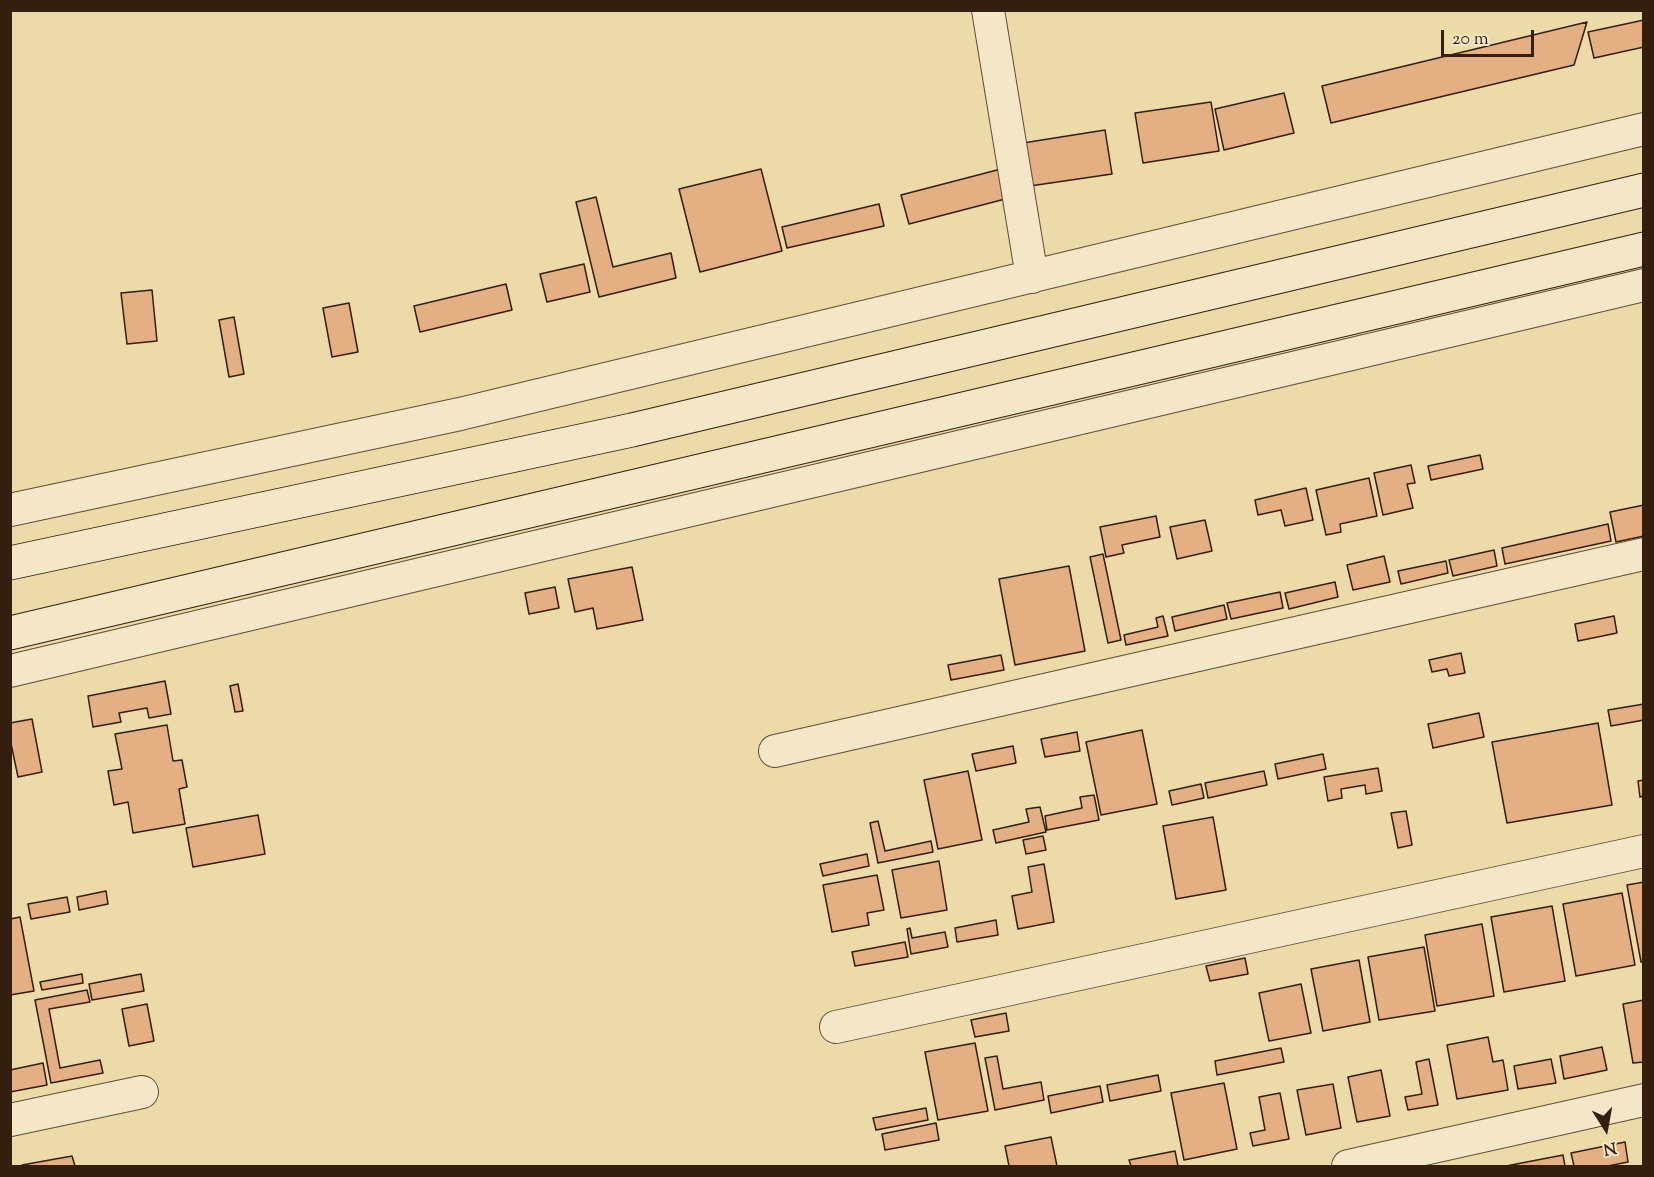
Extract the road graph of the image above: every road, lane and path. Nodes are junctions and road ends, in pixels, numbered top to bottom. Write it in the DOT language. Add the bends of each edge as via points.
graph roads {
  1 [pos="988,10"];
  2 [pos="1644,129"];
  3 [pos="1644,190"];
  4 [pos="1644,249"];
  5 [pos="1032,277"];
  6 [pos="1644,285"];
  7 [pos="10,510"];
  8 [pos="1644,554"];
  9 [pos="10,563"];
  10 [pos="10,633"];
  11 [pos="10,671"];
  12 [pos="775,751"];
  13 [pos="1644,851"];
  14 [pos="836,1027"];
  15 [pos="142,1092"];
  16 [pos="1644,1100"];
  17 [pos="10,1120"];
  18 [pos="1348,1167"];
  1 -- 5 [label="street"];
  2 -- 5 [label="street"];
  3 -- 9 [label="main road" via="632,430"];
  4 -- 10 [label="main road"];
  5 -- 7 [label="street" via="460,414"];
  6 -- 11 [label="street"];
  8 -- 12 [label="street"];
  13 -- 14 [label="street"];
  15 -- 17 [label="street"];
  16 -- 18 [label="street"];
}
